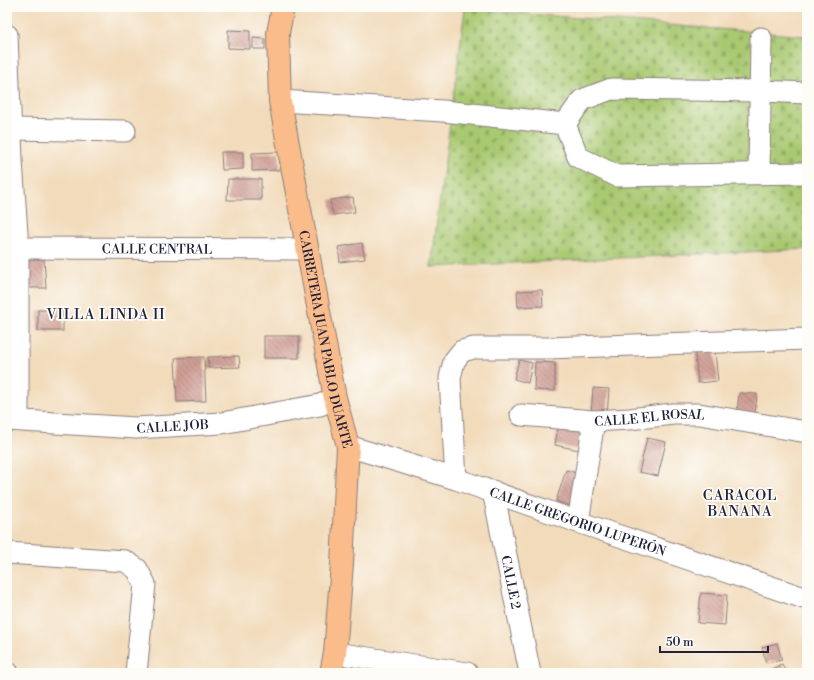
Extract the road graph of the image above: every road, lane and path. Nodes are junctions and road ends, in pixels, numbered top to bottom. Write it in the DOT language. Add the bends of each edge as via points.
graph roads {
  1 [pos="283,7"];
  2 [pos="7,35"];
  3 [pos="761,38"];
  4 [pos="761,91"];
  5 [pos="807,93"];
  6 [pos="280,101"];
  7 [pos="565,124"];
  8 [pos="11,129"];
  9 [pos="125,131"];
  10 [pos="10,161"];
  11 [pos="759,173"];
  12 [pos="807,173"];
  13 [pos="13,248"];
  14 [pos="308,249"];
  15 [pos="807,339"];
  16 [pos="13,346"];
  17 [pos="335,398"];
  18 [pos="520,415"];
  19 [pos="13,420"];
  20 [pos="594,421"];
  21 [pos="807,432"];
  22 [pos="348,446"];
  23 [pos="456,479"];
  24 [pos="493,491"];
  25 [pos="578,522"];
  26 [pos="7,553"];
  27 [pos="807,599"];
  28 [pos="333,663"];
  29 [pos="136,673"];
  30 [pos="466,673"];
  31 [pos="530,673"];
  1 -- 6 [label="main road, CARRETERA JUAN PABLO DUARTE" via="278,33"];
  2 -- 8 [label="street"];
  3 -- 4 [label="street"];
  4 -- 5 [label="street"];
  4 -- 7 [label="street" via="611,89 582,100"];
  4 -- 11 [label="street"];
  6 -- 7 [label="street" via="443,111"];
  6 -- 14 [label="main road, CARRETERA JUAN PABLO DUARTE"];
  7 -- 11 [label="street" via="578,157 617,176"];
  8 -- 9 [label="street"];
  8 -- 10 [label="street"];
  10 -- 13 [label="street"];
  11 -- 12 [label="street"];
  13 -- 14 [label="street, CALLE CENTRAL"];
  13 -- 16 [label="street"];
  14 -- 17 [label="main road, CARRETERA JUAN PABLO DUARTE"];
  15 -- 23 [label="street" via="474,348 462,351 454,361 450,378"];
  16 -- 19 [label="street"];
  17 -- 19 [label="street, CALLE JOB" via="320,405 222,423 136,428"];
  17 -- 22 [label="main road, CARRETERA JUAN PABLO DUARTE"];
  18 -- 20 [label="street"];
  20 -- 21 [label="street, CALLE EL ROSAL" via="699,414"];
  20 -- 25 [label="street, CALLE EL ROSAL"];
  22 -- 23 [label="street, CALLE GREGORIO LUPERÓN"];
  22 -- 28 [label="main road, CARRETERA JUAN PABLO DUARTE" via="342,564"];
  23 -- 24 [label="street, CALLE GREGORIO LUPERÓN"];
  24 -- 25 [label="street, CALLE GREGORIO LUPERÓN"];
  24 -- 31 [label="street, CALLE 2"];
  25 -- 27 [label="street, CALLE GREGORIO LUPERÓN"];
  26 -- 29 [label="street" via="125,562 137,569 145,584"];
  28 -- 30 [label="street"];
}
